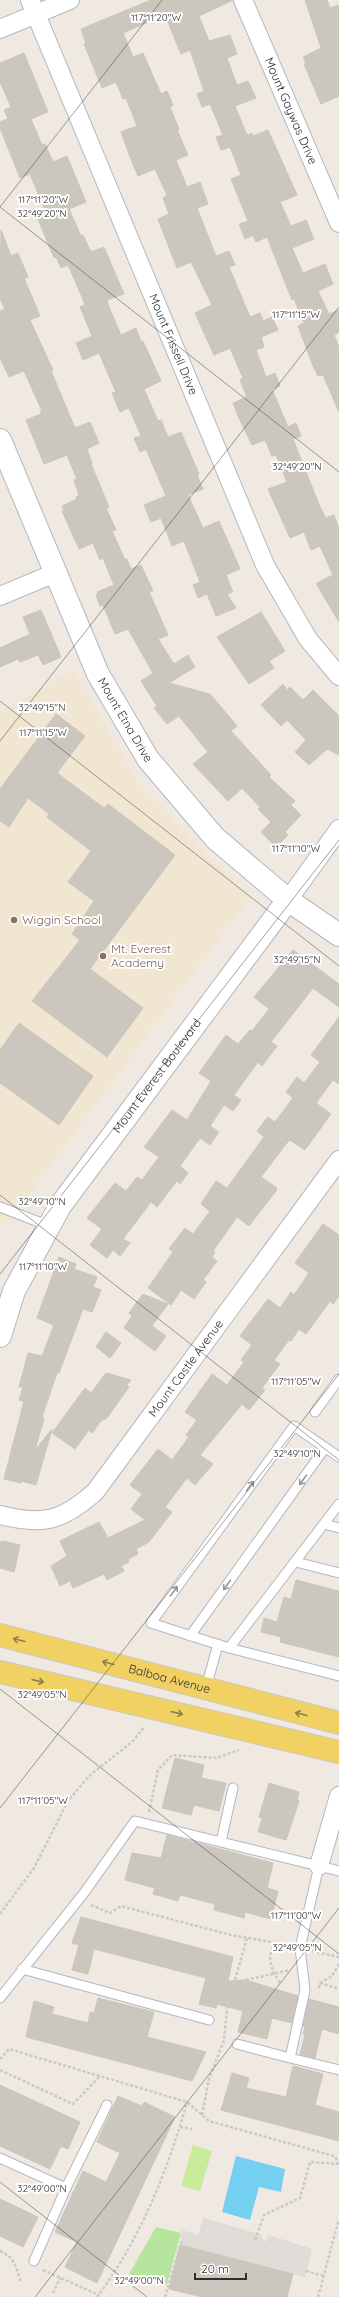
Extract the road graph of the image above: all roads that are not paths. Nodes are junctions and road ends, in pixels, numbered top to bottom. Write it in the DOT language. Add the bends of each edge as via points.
graph roads {
  1 [pos="70,0"];
  2 [pos="243,0"];
  3 [pos="33,7"];
  4 [pos="0,29"];
  5 [pos="339,223"];
  6 [pos="0,440"];
  7 [pos="55,573"];
  8 [pos="0,596"];
  9 [pos="339,676"];
  10 [pos="339,829"];
  11 [pos="288,900"];
  12 [pos="339,935"];
  13 [pos="339,1160"];
  14 [pos="0,1207"];
  15 [pos="49,1226"];
  16 [pos="1,1330"];
  17 [pos="339,1379"];
  18 [pos="315,1412"];
  19 [pos="326,1448"];
  20 [pos="339,1458"];
  21 [pos="339,1504"];
  22 [pos="0,1515"];
  23 [pos="324,1524"];
  24 [pos="339,1528"];
  25 [pos="296,1562"];
  26 [pos="339,1573"];
  27 [pos="0,1636"];
  28 [pos="190,1636"];
  29 [pos="218,1644"];
  30 [pos="229,1648"];
  31 [pos="0,1672"];
  32 [pos="339,1676"];
  33 [pos="206,1688"];
  34 [pos="339,1724"];
  35 [pos="339,1752"];
  36 [pos="234,1788"];
  37 [pos="339,1796"];
  38 [pos="221,1842"];
  39 [pos="320,1866"];
  40 [pos="339,1871"];
  41 [pos="22,1969"];
  42 [pos="0,1998"];
  43 [pos="209,2020"];
  44 [pos="237,2044"];
  45 [pos="290,2058"];
  46 [pos="339,2070"];
  47 [pos="107,2105"];
  48 [pos="0,2158"];
  49 [pos="66,2188"];
  50 [pos="34,2261"];
  1 -- 3 [label="street"];
  2 -- 5 [label="street, Mount Gaywas Drive"];
  3 -- 4 [label="street"];
  3 -- 9 [label="street, Mount Frissell Drive" via="266,565 308,639"];
  6 -- 7 [label="street, Mount Etna Drive"];
  7 -- 8 [label="street"];
  7 -- 11 [label="street, Mount Etna Drive" via="98,674 148,759 215,838"];
  10 -- 11 [label="street, Mount Everest Boulevard"];
  11 -- 12 [label="street, Mount Etna Drive"];
  11 -- 15 [label="street, Mount Everest Boulevard" via="60,1206"];
  13 -- 22 [label="street, Mount Castle Avenue" via="95,1492 75,1510 51,1520 19,1520"];
  14 -- 15 [label="lane"];
  15 -- 16 [label="street, Mount Everest Boulevard" via="14,1291"];
  17 -- 18 [label="lane"];
  19 -- 20 [label="lane"];
  19 -- 28 [label="lane, one-way"];
  28 -- 19 [label="lane, one-way" via="151,1623 294,1426"];
  21 -- 23 [label="lane"];
  23 -- 24 [label="lane"];
  23 -- 25 [label="lane"];
  25 -- 26 [label="lane"];
  25 -- 30 [label="lane"];
  33 -- 27 [label="main road, Balboa Avenue, one-way"];
  28 -- 29 [label="lane"];
  29 -- 30 [label="lane"];
  29 -- 33 [label="lane"];
  30 -- 32 [label="lane"];
  31 -- 35 [label="main road, one-way"];
  34 -- 33 [label="main road, Balboa Avenue, one-way"];
  36 -- 38 [label="lane"];
  37 -- 39 [label="street"];
  38 -- 39 [label="lane"];
  38 -- 41 [label="lane" via="135,1821 81,1896"];
  39 -- 40 [label="lane"];
  39 -- 45 [label="lane" via="300,1948 305,1990"];
  41 -- 42 [label="lane"];
  41 -- 43 [label="lane"];
  44 -- 45 [label="lane"];
  45 -- 46 [label="lane"];
  47 -- 49 [label="lane"];
  48 -- 49 [label="lane"];
  49 -- 50 [label="lane"];
}
